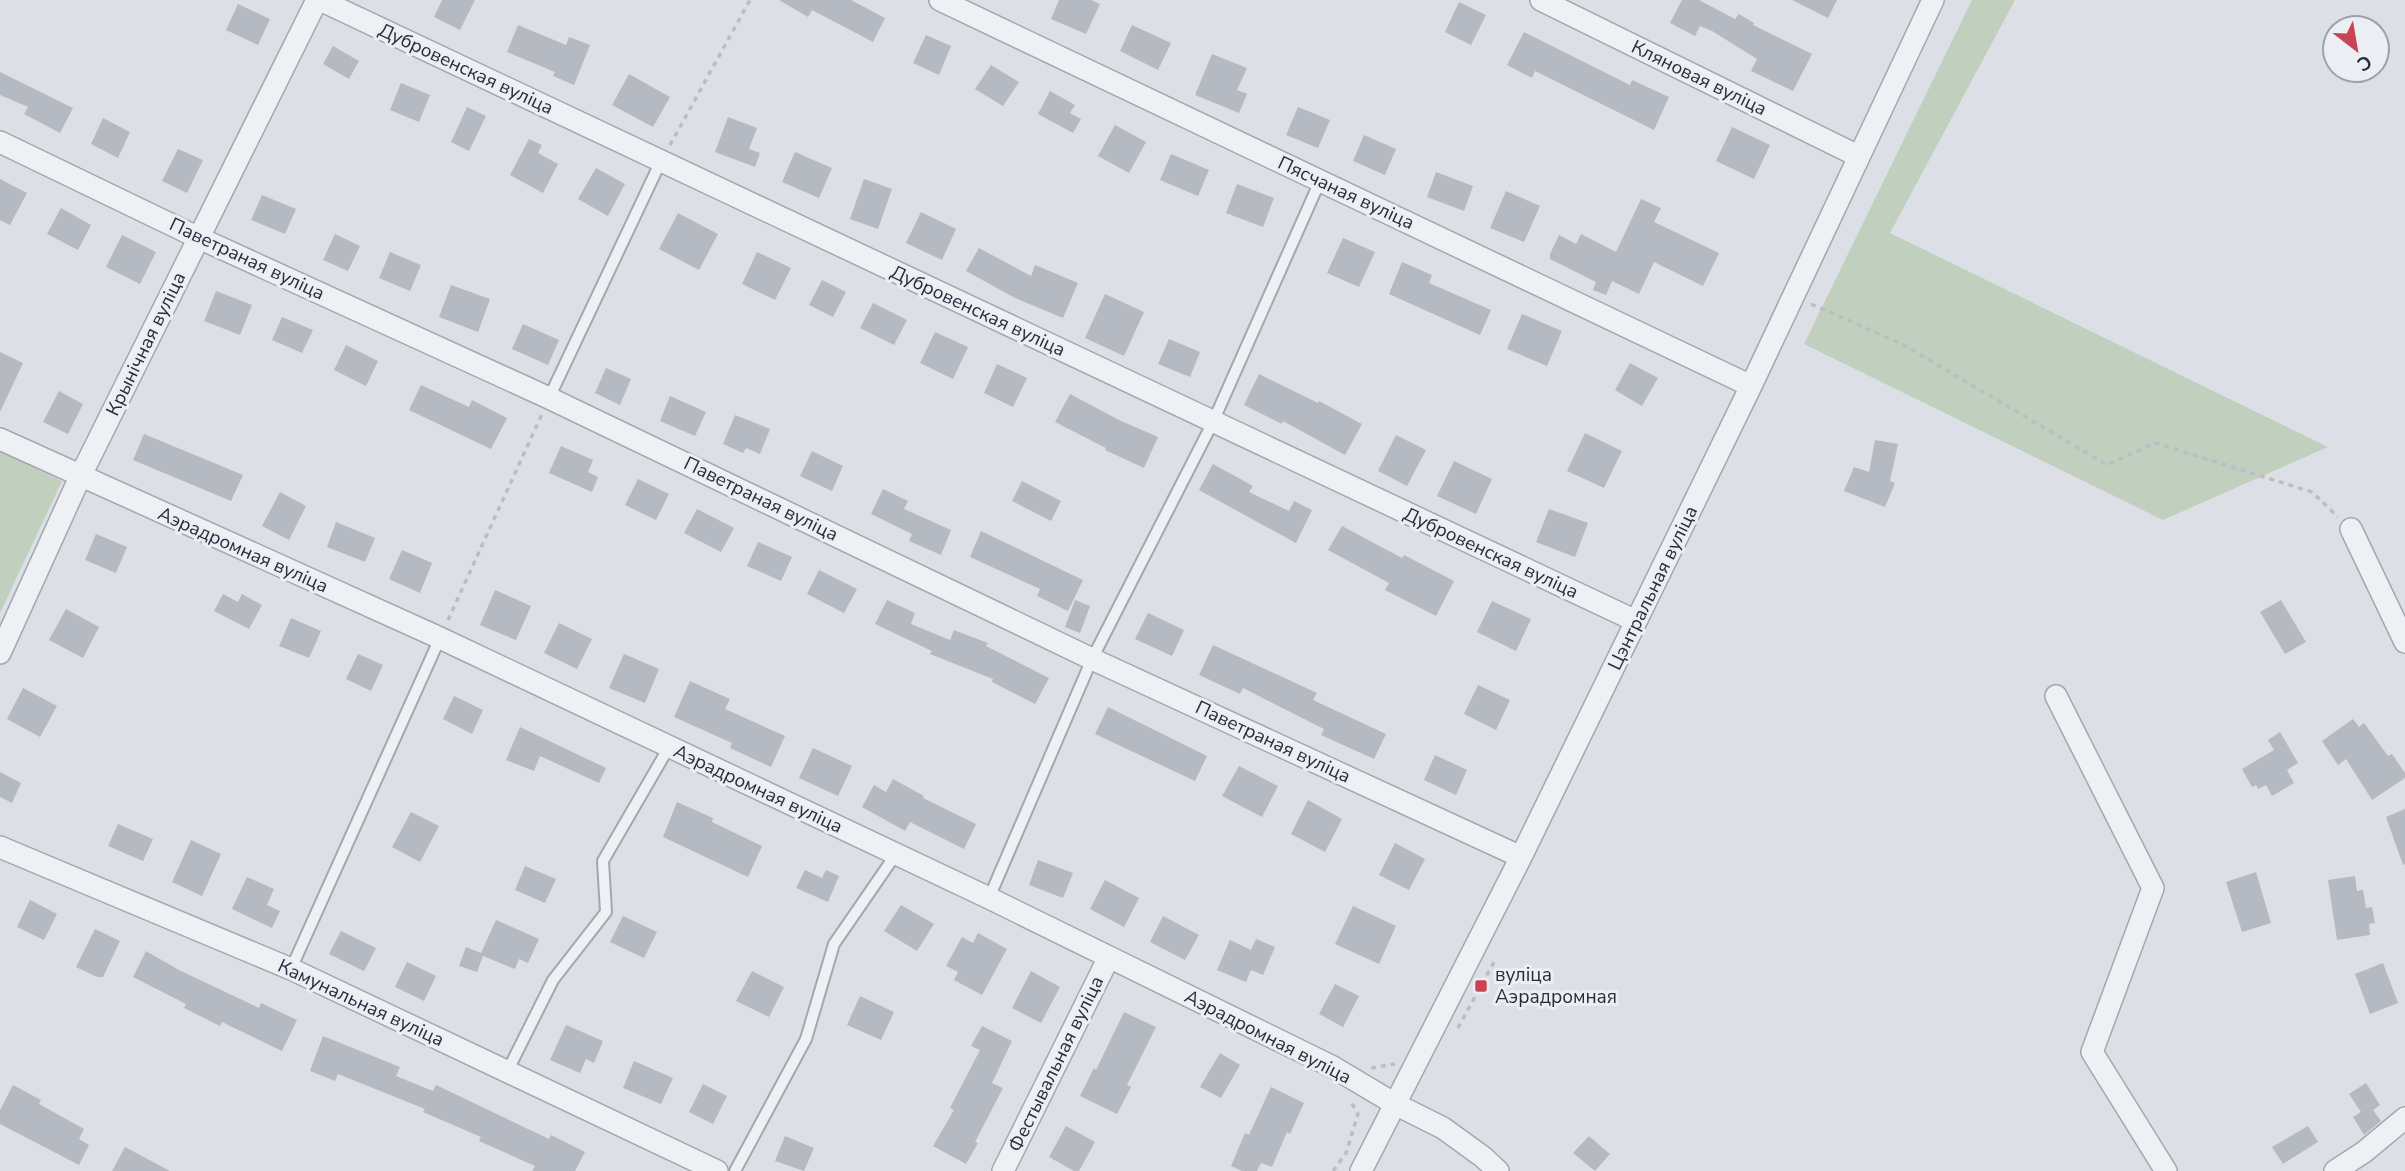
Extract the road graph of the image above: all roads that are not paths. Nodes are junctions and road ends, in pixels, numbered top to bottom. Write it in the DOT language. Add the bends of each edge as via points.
graph roads {
  1 [pos="319,0"];
  2 [pos="940,0"];
  3 [pos="1541,0"];
  4 [pos="1933,0"];
  5 [pos="0,142"];
  6 [pos="1858,156"];
  7 [pos="662,161"];
  8 [pos="1320,181"];
  9 [pos="199,238"];
  10 [pos="1751,386"];
  11 [pos="549,398"];
  12 [pos="1213,422"];
  13 [pos="0,439"];
  14 [pos="80,477"];
  15 [pos="2351,529"];
  16 [pos="1636,621"];
  17 [pos="440,638"];
  18 [pos="2405,642"];
  19 [pos="0,653"];
  20 [pos="1092,659"];
  21 [pos="2056,696"];
  22 [pos="669,747"];
  23 [pos="0,847"];
  24 [pos="896,854"];
  25 [pos="1521,857"];
  26 [pos="989,898"];
  27 [pos="1109,957"];
  28 [pos="291,969"];
  29 [pos="508,1072"];
  30 [pos="1395,1104"];
  31 [pos="2405,1118"];
  32 [pos="716,1171"];
  33 [pos="736,1171"];
  34 [pos="1003,1171"];
  35 [pos="1361,1171"];
  36 [pos="1498,1171"];
  37 [pos="2166,1171"];
  38 [pos="2334,1171"];
  1 -- 7 [label="street, Дубровенская вуліца"];
  1 -- 9 [label="street, Крынічная вуліца"];
  2 -- 8 [label="street, Пясчаная вуліца"];
  3 -- 6 [label="street, Кляновая вуліца"];
  4 -- 6 [label="street, Цэнтральная вуліца"];
  5 -- 9 [label="street, Паветраная вуліца"];
  6 -- 10 [label="street, Цэнтральная вуліца"];
  7 -- 11 [label="lane"];
  7 -- 12 [label="street, Дубровенская вуліца"];
  8 -- 10 [label="street, Пясчаная вуліца"];
  8 -- 12 [label="lane"];
  9 -- 11 [label="street, Паветраная вуліца"];
  9 -- 14 [label="street, Крынічная вуліца"];
  10 -- 16 [label="street, Цэнтральная вуліца"];
  11 -- 20 [label="street, Паветраная вуліца"];
  12 -- 16 [label="street, Дубровенская вуліца"];
  12 -- 20 [label="lane"];
  13 -- 14 [label="street, Аэрадромная вуліца"];
  14 -- 17 [label="street, Аэрадромная вуліца"];
  14 -- 19 [label="street, Крынічная вуліца"];
  15 -- 18 [label="street"];
  16 -- 25 [label="street, Цэнтральная вуліца"];
  17 -- 22 [label="street, Аэрадромная вуліца"];
  17 -- 28 [label="lane"];
  20 -- 25 [label="street, Паветраная вуліца"];
  20 -- 26 [label="lane"];
  21 -- 37 [label="street" via="2153,888 2092,1052"];
  22 -- 24 [label="street, Аэрадромная вуліца"];
  22 -- 29 [label="lane" via="603,862 606,912 553,980"];
  23 -- 28 [label="street, Камунальная вуліца"];
  24 -- 26 [label="street, Аэрадромная вуліца"];
  24 -- 33 [label="lane" via="834,944 806,1039"];
  25 -- 30 [label="street, Цэнтральная вуліца"];
  26 -- 27 [label="street, Аэрадромная вуліца"];
  27 -- 30 [label="street, Аэрадромная вуліца" via="1333,1067"];
  27 -- 34 [label="street, Фестывальная вуліца"];
  28 -- 29 [label="street, Камунальная вуліца"];
  29 -- 32 [label="street, Камунальная вуліца"];
  30 -- 35 [label="street, Цэнтральная вуліца"];
  30 -- 36 [label="street, Аэрадромная вуліца" via="1443,1128"];
  31 -- 38 [label="street"];
}
